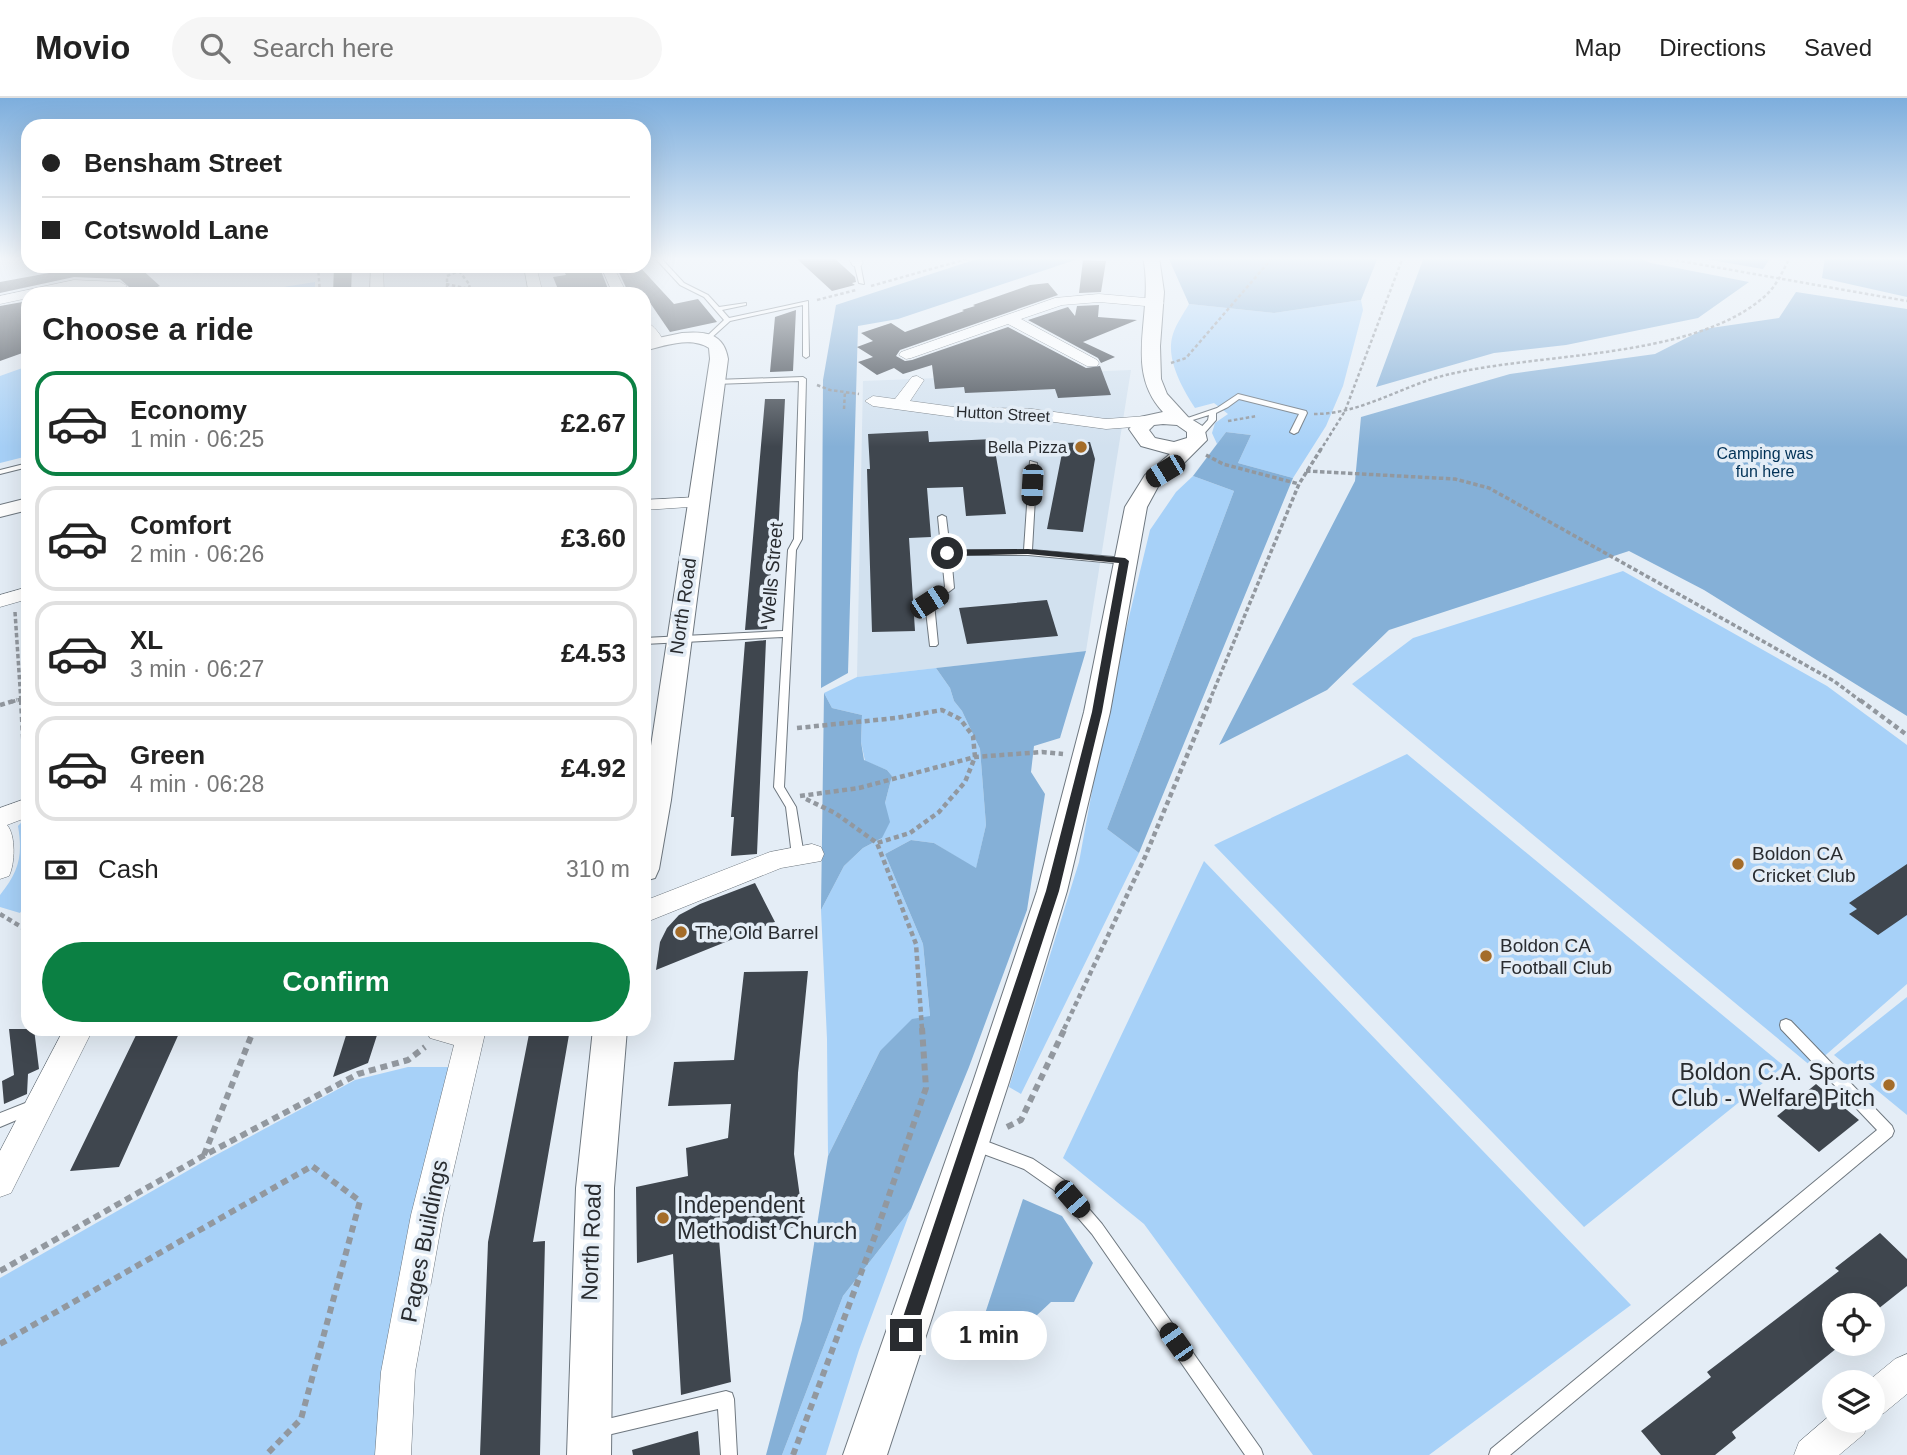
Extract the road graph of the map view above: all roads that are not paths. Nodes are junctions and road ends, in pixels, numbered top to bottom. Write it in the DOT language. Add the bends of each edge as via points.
graph roads {
  1 [pos="728,320"];
  2 [pos="806,320"];
  3 [pos="1002,320"];
  4 [pos="1012,320"];
  5 [pos="1155,320"];
  6 [pos="904,335"];
  7 [pos="710,341"];
  8 [pos="651,344"];
  9 [pos="926,348"];
  10 [pos="906,355"];
  11 [pos="806,356"];
  12 [pos="1092,363"];
  13 [pos="917,380"];
  14 [pos="716,382"];
  15 [pos="1157,395"];
  16 [pos="873,401"];
  17 [pos="900,404"];
  18 [pos="1213,414"];
  19 [pos="1182,421"];
  20 [pos="1146,430"];
  21 [pos="1294,432"];
  22 [pos="1195,439"];
  23 [pos="1033,463"];
  24 [pos="21,467"];
  25 [pos="0,472"];
  26 [pos="1153,479"];
  27 [pos="698,502"];
  28 [pos="651,505"];
  29 [pos="21,506"];
  30 [pos="0,511"];
  31 [pos="942,517"];
  32 [pos="1028,552"];
  33 [pos="947,553"];
  34 [pos="1125,561"];
  35 [pos="787,634"];
  36 [pos="679,639"];
  37 [pos="651,641"];
  38 [pos="933,644"];
  39 [pos="21,809"];
  40 [pos="0,818"];
  41 [pos="0,832"];
  42 [pos="651,832"];
  43 [pos="805,855"];
  44 [pos="0,869"];
  45 [pos="651,909"];
  46 [pos="1786,1025"];
  47 [pos="75,1036"];
  48 [pos="456,1036"];
  49 [pos="609,1036"];
  50 [pos="41,1102"];
  51 [pos="0,1120"];
  52 [pos="973,1143"];
  53 [pos="0,1182"];
  54 [pos="1907,1371"];
  55 [pos="1885,1390"];
  56 [pos="1837,1433"];
  57 [pos="589,1443"];
  58 [pos="393,1455"];
  59 [pos="729,1455"];
  60 [pos="865,1455"];
  61 [pos="1255,1455"];
  62 [pos="1497,1455"];
  63 [pos="1812,1455"];
  1 -- 7 [label="lane"];
  2 -- 11 [label="lane"];
  3 -- 9 [label="street"];
  4 -- 12 [label="street"];
  5 -- 15 [label="street" via="1150,369"];
  6 -- 9 [label="street"];
  7 -- 8 [label="street" via="684,337"];
  7 -- 14 [label="street, North Road" via="719,350"];
  9 -- 10 [label="street"];
  13 -- 17 [label="street"];
  14 -- 27 [label="street, North Road"];
  14 -- 35 [label="lane, Wells Street" via="803,379 797,538 792,550"];
  15 -- 19 [label="street"];
  15 -- 20 [label="street"];
  16 -- 17 [label="street, Hutton Street"];
  17 -- 20 [label="street, Hutton Street" via="954,412 1032,414"];
  18 -- 19 [label="lane"];
  18 -- 21 [label="lane" via="1238,396 1303,413"];
  18 -- 22 [label="lane"];
  19 -- 20 [label="street" via="1165,418"];
  19 -- 22 [label="street" via="1194,427"];
  20 -- 22 [label="street" via="1169,448"];
  20 -- 26 [label="street" via="1147,468"];
  22 -- 26 [label="street"];
  23 -- 32 [label="lane"];
  24 -- 25 [label="lane"];
  26 -- 34 [label="street" via="1136,508"];
  27 -- 28 [label="street"];
  27 -- 36 [label="street, North Road"];
  29 -- 30 [label="street"];
  31 -- 33 [label="lane"];
  32 -- 33 [label="lane"];
  32 -- 34 [label="lane"];
  33 -- 38 [label="lane" via="950,588 929,602"];
  34 -- 52 [label="street" via="1105,673 1052,891"];
  35 -- 36 [label="lane"];
  35 -- 43 [label="lane, Wells Street" via="779,787 791,807"];
  36 -- 37 [label="lane"];
  36 -- 42 [label="street, North Road"];
  39 -- 40 [label="street"];
  41 -- 44 [label="street"];
  43 -- 45 [label="street" via="779,859"];
  46 -- 62 [label="lane" via="1888,1131"];
  47 -- 50 [label="street"];
  48 -- 58 [label="street, Pages Buildings" via="401,1359"];
  49 -- 57 [label="street, North Road" via="593,1177"];
  50 -- 51 [label="lane"];
  50 -- 53 [label="street"];
  52 -- 60 [label="street"];
  52 -- 61 [label="lane" via="1028,1164 1059,1185 1097,1229"];
  54 -- 55 [label="street"];
  56 -- 63 [label="street"];
  57 -- 59 [label="lane" via="726,1399"];
}
